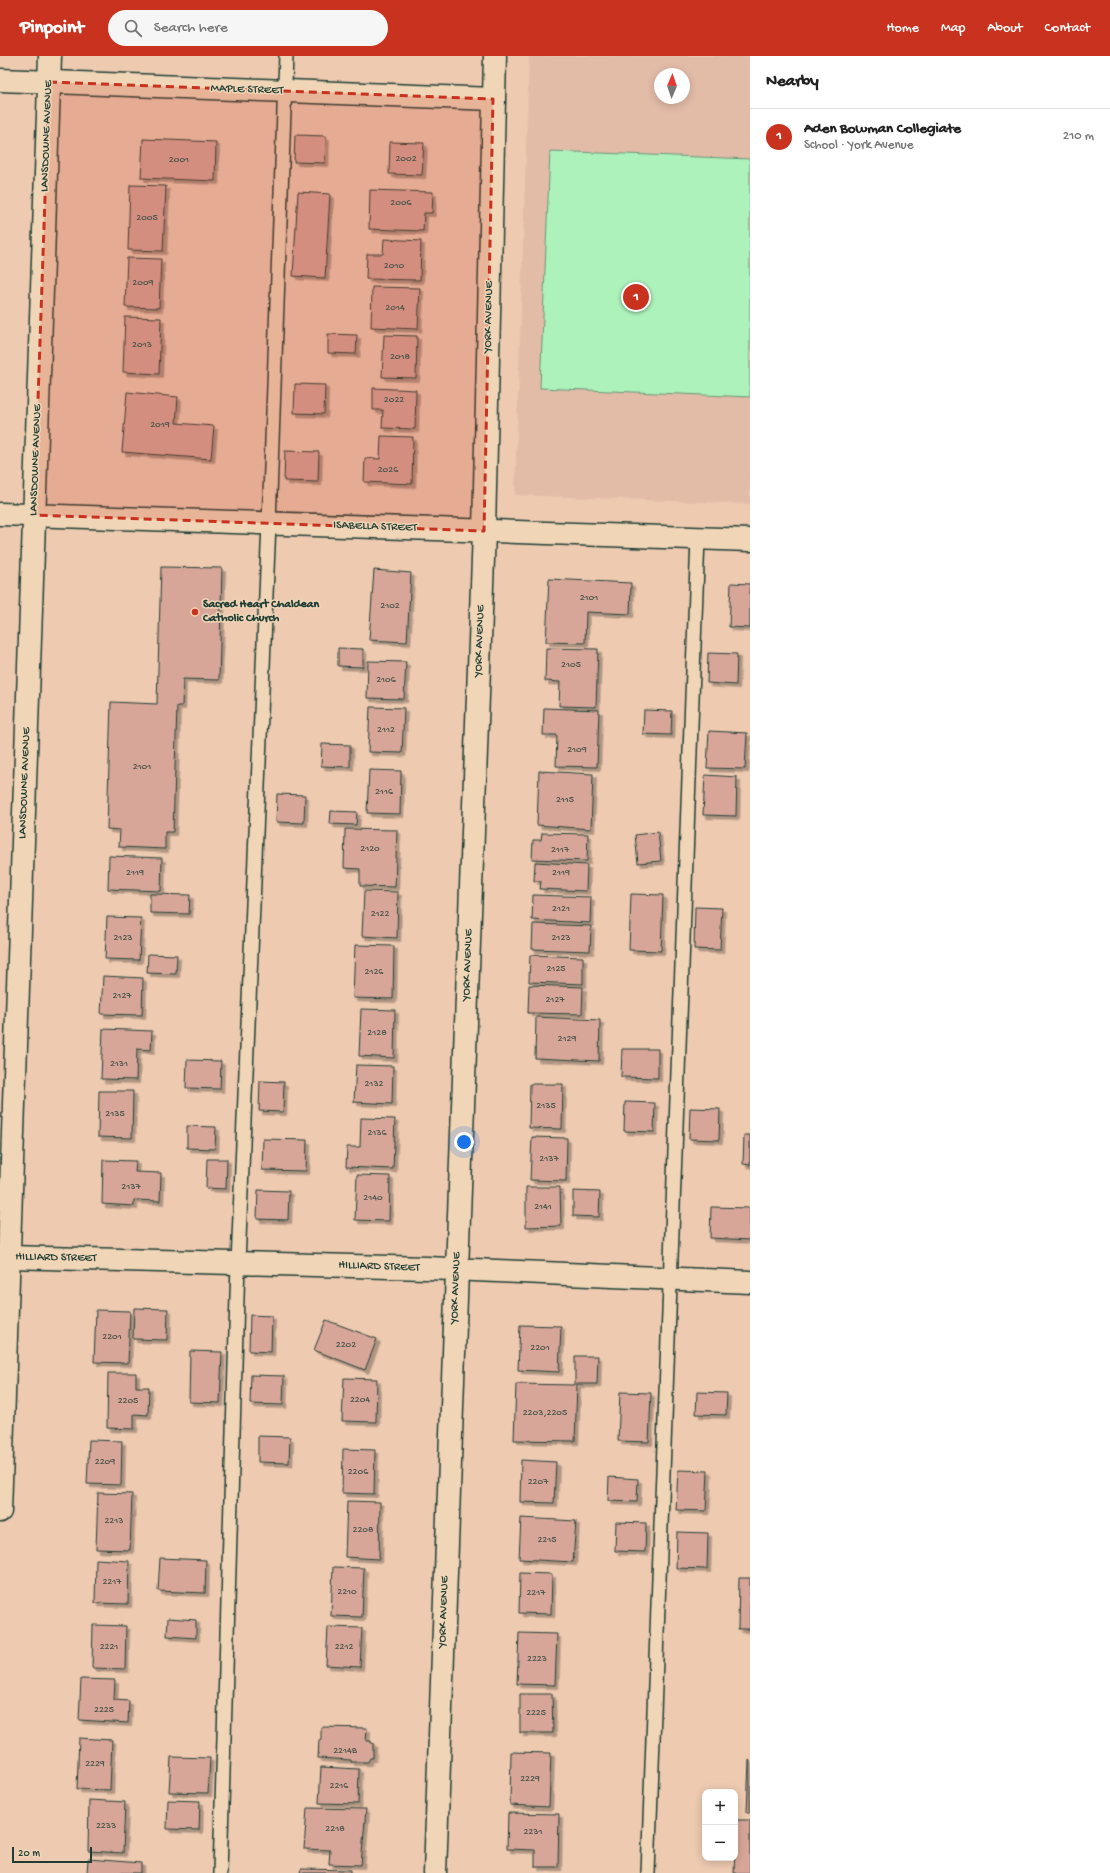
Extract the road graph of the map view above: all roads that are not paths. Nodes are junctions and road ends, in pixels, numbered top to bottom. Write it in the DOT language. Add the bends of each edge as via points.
graph roads {
  1 [pos="50,56"];
  2 [pos="286,56"];
  3 [pos="495,56"];
  4 [pos="0,80"];
  5 [pos="49,82"];
  6 [pos="284,91"];
  7 [pos="493,99"];
  8 [pos="0,514"];
  9 [pos="34,515"];
  10 [pos="269,523"];
  11 [pos="484,531"];
  12 [pos="698,538"];
  13 [pos="750,540"];
  14 [pos="9,1257"];
  15 [pos="238,1263"];
  16 [pos="457,1269"];
  17 [pos="670,1280"];
  18 [pos="750,1282"];
  19 [pos="0,1511"];
  20 [pos="220,1873"];
  21 [pos="435,1873"];
  22 [pos="648,1873"];
  1 -- 5 [label="street, LANSDOWNE AVENUE"];
  2 -- 6 [label="lane"];
  3 -- 7 [label="street, YORK AVENUE"];
  4 -- 5 [label="street, MAPLE STREET"];
  5 -- 6 [label="street, MAPLE STREET"];
  5 -- 9 [label="street, LANSDOWNE AVENUE"];
  6 -- 7 [label="street, MAPLE STREET"];
  6 -- 10 [label="lane"];
  7 -- 11 [label="street, YORK AVENUE"];
  8 -- 9 [label="street, ISABELLA STREET"];
  9 -- 10 [label="street, ISABELLA STREET"];
  9 -- 14 [label="street, LANSDOWNE AVENUE"];
  10 -- 11 [label="street, ISABELLA STREET"];
  10 -- 15 [label="lane"];
  11 -- 12 [label="street, ISABELLA STREET"];
  11 -- 16 [label="street, YORK AVENUE"];
  12 -- 13 [label="street, ISABELLA STREET"];
  12 -- 17 [label="lane"];
  14 -- 15 [label="street, HILLIARD STREET"];
  14 -- 19 [label="street, LANSDOWNE AVENUE"];
  15 -- 16 [label="street, HILLIARD STREET"];
  15 -- 20 [label="lane"];
  16 -- 17 [label="street, HILLIARD STREET"];
  16 -- 21 [label="street, YORK AVENUE"];
  17 -- 18 [label="street, HILLIARD STREET"];
  17 -- 22 [label="lane"];
}
